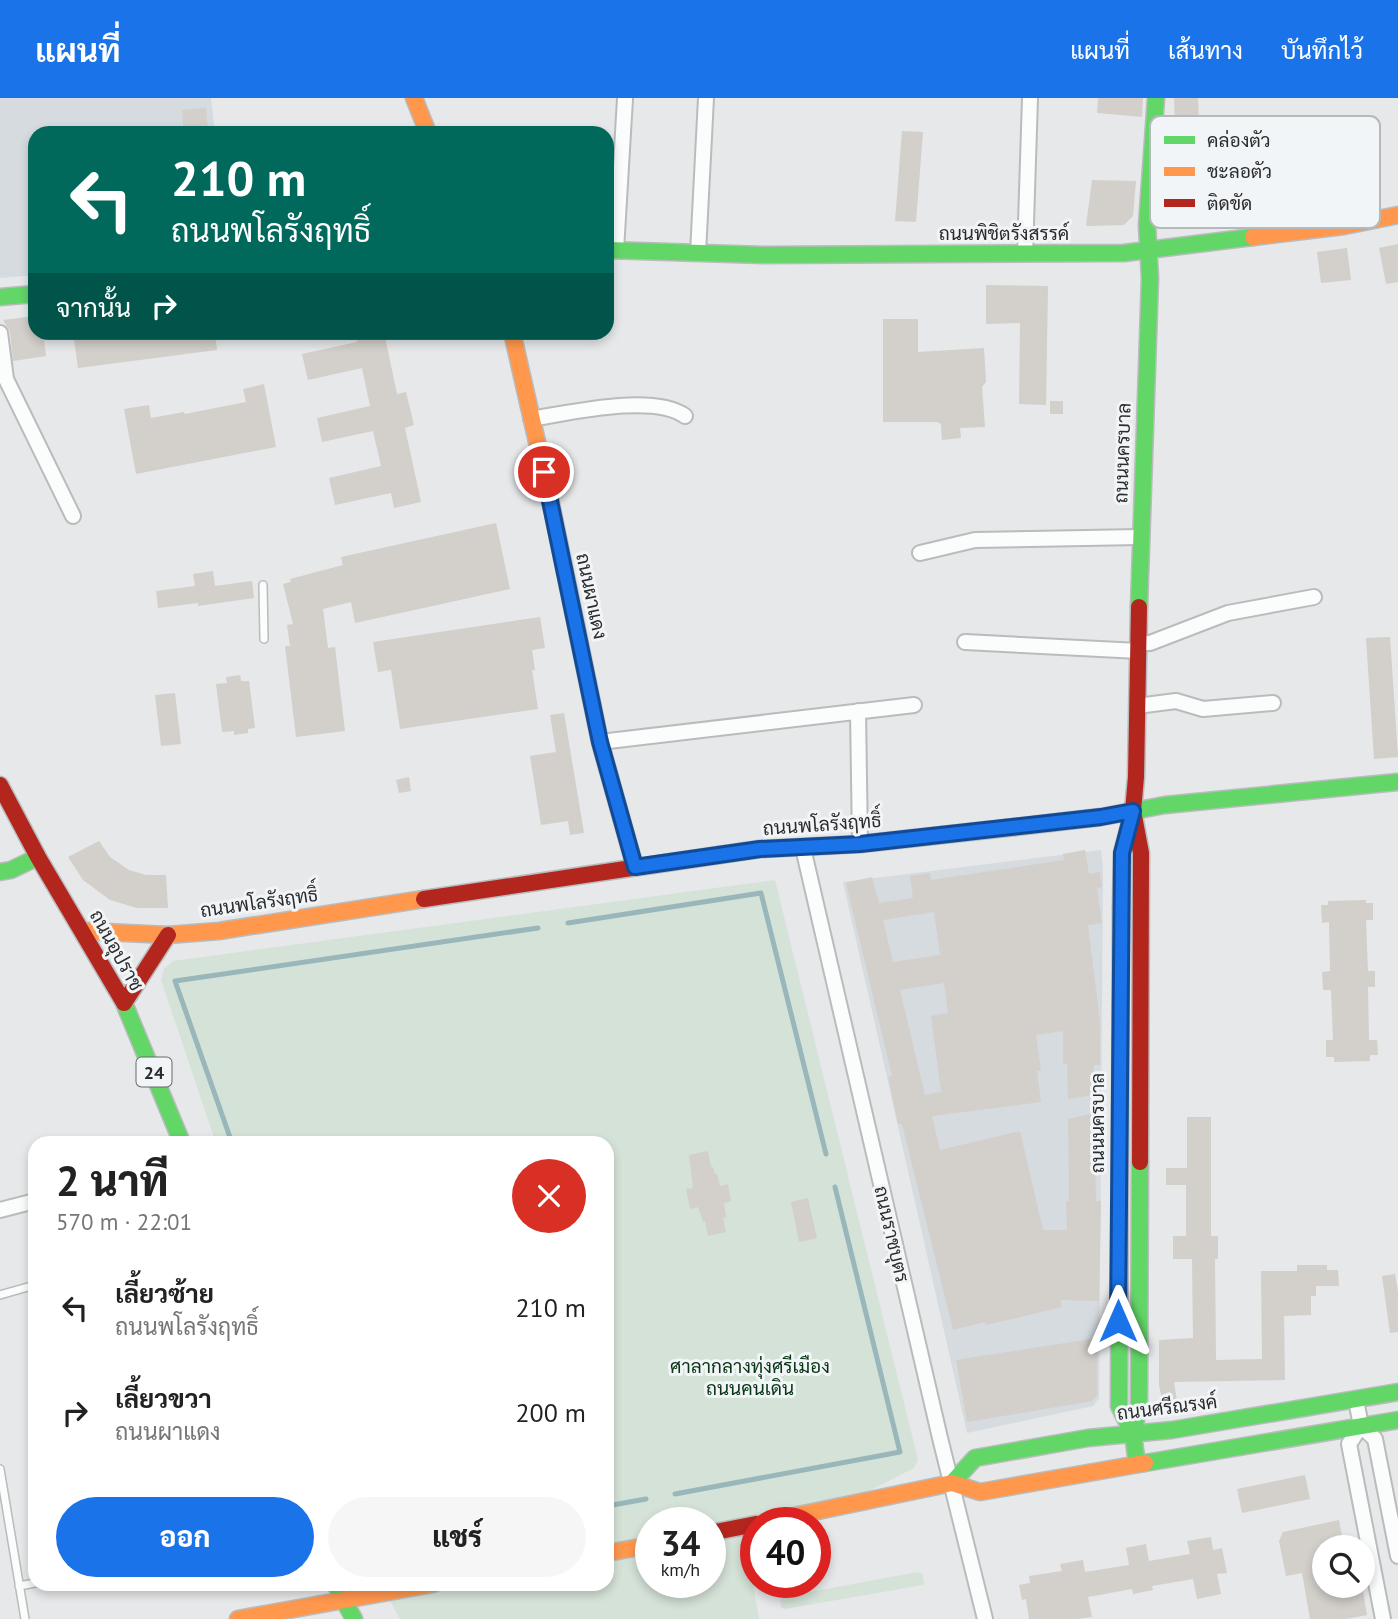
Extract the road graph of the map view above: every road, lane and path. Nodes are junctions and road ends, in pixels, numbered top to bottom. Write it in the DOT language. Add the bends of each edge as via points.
graph roads {
  1 [pos="414,98"];
  2 [pos="706,98"];
  3 [pos="1030,98"];
  4 [pos="1156,98"];
  5 [pos="625,99"];
  6 [pos="1155,116"];
  7 [pos="425,126"];
  8 [pos="1150,183"];
  9 [pos="1398,215"];
  10 [pos="1380,219"];
  11 [pos="614,227"];
  12 [pos="1328,228"];
  13 [pos="614,250"];
  14 [pos="1149,251"];
  15 [pos="698,253"];
  16 [pos="1026,254"];
  17 [pos="28,295"];
  18 [pos="0,298"];
  19 [pos="0,333"];
  20 [pos="514,340"];
  21 [pos="685,416"];
  22 [pos="531,419"];
  23 [pos="73,516"];
  24 [pos="1140,537"];
  25 [pos="920,553"];
  26 [pos="263,585"];
  27 [pos="1314,597"];
  28 [pos="264,639"];
  29 [pos="965,642"];
  30 [pos="1139,647"];
  31 [pos="1273,703"];
  32 [pos="914,705"];
  33 [pos="1137,706"];
  34 [pos="858,711"];
  35 [pos="600,742"];
  36 [pos="1398,782"];
  37 [pos="0,786"];
  38 [pos="1133,811"];
  39 [pos="860,844"];
  40 [pos="803,848"];
  41 [pos="38,857"];
  42 [pos="635,867"];
  43 [pos="0,872"];
  44 [pos="84,931"];
  45 [pos="168,935"];
  46 [pos="124,1003"];
  47 [pos="1118,1087"];
  48 [pos="1138,1089"];
  49 [pos="179,1136"];
  50 [pos="28,1203"];
  51 [pos="0,1210"];
  52 [pos="28,1287"];
  53 [pos="0,1295"];
  54 [pos="1398,1392"];
  55 [pos="1356,1400"];
  56 [pos="1398,1420"];
  57 [pos="1361,1426"];
  58 [pos="1133,1434"];
  59 [pos="1137,1464"];
  60 [pos="0,1469"];
  61 [pos="952,1483"];
  62 [pos="831,1508"];
  63 [pos="635,1548"];
  64 [pos="614,1551"];
  65 [pos="1398,1556"];
  66 [pos="28,1584"];
  67 [pos="19,1586"];
  68 [pos="339,1591"];
  69 [pos="391,1591"];
  70 [pos="343,1599"];
  71 [pos="25,1619"];
  72 [pos="238,1619"];
  73 [pos="354,1619"];
  74 [pos="985,1619"];
  75 [pos="1383,1619"];
  1 -- 7 [label="street"];
  2 -- 15 [label="street"];
  3 -- 16 [label="street"];
  4 -- 6 [label="street, ถนนนครบาล"];
  5 -- 11 [label="street"];
  8 -- 14 [label="street, ถนนนครบาล"];
  9 -- 10 [label="street, ถนนพิชิตรังสรรค์"];
  12 -- 14 [label="street, ถนนพิชิตรังสรรค์"];
  13 -- 15 [label="street, ถนนพิชิตรังสรรค์"];
  14 -- 16 [label="street, ถนนพิชิตรังสรรค์"];
  14 -- 24 [label="street, ถนนนครบาล"];
  15 -- 16 [label="street, ถนนพิชิตรังสรรค์"];
  17 -- 18 [label="street"];
  19 -- 23 [label="street" via="6,379"];
  20 -- 22 [label="street, ถนนผาแดง"];
  21 -- 22 [label="street" via="669,409 622,406"];
  22 -- 35 [label="street, ถนนผาแดง"];
  24 -- 25 [label="street" via="975,540"];
  24 -- 30 [label="street, ถนนนครบาล"];
  26 -- 28 [label="lane"];
  27 -- 30 [label="street" via="1228,613"];
  29 -- 30 [label="street"];
  30 -- 33 [label="street, ถนนนครบาล"];
  31 -- 33 [label="street" via="1203,709 1176,701"];
  32 -- 34 [label="street"];
  33 -- 38 [label="street, ถนนนครบาล"];
  34 -- 35 [label="street"];
  34 -- 39 [label="street"];
  35 -- 42 [label="street, ถนนผาแดง"];
  36 -- 38 [label="street, ถนนพโลรังฤทธิ์"];
  37 -- 41 [label="street, ถนนอุปราช / 24"];
  38 -- 39 [label="street, ถนนพโลรังฤทธิ์"];
  38 -- 47 [label="street, ถนนนครบาล" via="1122,853"];
  38 -- 48 [label="street, ถนนนครบาล" via="1141,853"];
  39 -- 40 [label="street, ถนนพโลรังฤทธิ์"];
  40 -- 42 [label="street, ถนนพโลรังฤทธิ์" via="760,849"];
  40 -- 61 [label="street, ถนนราชบุตร"];
  41 -- 43 [label="street"];
  41 -- 44 [label="street, ถนนอุปราช / 24"];
  42 -- 45 [label="street, ถนนพโลรังฤทธิ์"];
  44 -- 45 [label="street, ถนนพโลรังฤทธิ์"];
  44 -- 46 [label="street, ถนนอุปราช / 24"];
  45 -- 46 [label="street"];
  46 -- 49 [label="street, ถนนอุปราช / 24"];
  47 -- 48 [label="street"];
  47 -- 58 [label="street, ถนนนครบาล" via="1119,1406"];
  48 -- 58 [label="street, ถนนนครบาล" via="1139,1405"];
  50 -- 51 [label="street"];
  52 -- 53 [label="lane"];
  54 -- 55 [label="street, ถนนศรีณรงค์"];
  55 -- 57 [label="street"];
  55 -- 58 [label="street, ถนนศรีณรงค์"];
  56 -- 57 [label="street"];
  57 -- 59 [label="street"];
  57 -- 65 [label="street" via="1375,1439"];
  57 -- 75 [label="street" via="1349,1444"];
  58 -- 59 [label="street, ถนนนครบาล"];
  58 -- 61 [label="street, ถนนศรีณรงค์" via="975,1458"];
  59 -- 61 [label="street" via="980,1492"];
  60 -- 67 [label="lane"];
  61 -- 62 [label="street"];
  61 -- 74 [label="street, ถนนราชบุตร"];
  63 -- 64 [label="street"];
  66 -- 67 [label="lane"];
  67 -- 71 [label="lane"];
  68 -- 70 [label="street"];
  69 -- 70 [label="street"];
  70 -- 72 [label="street"];
  70 -- 73 [label="street"];
}
